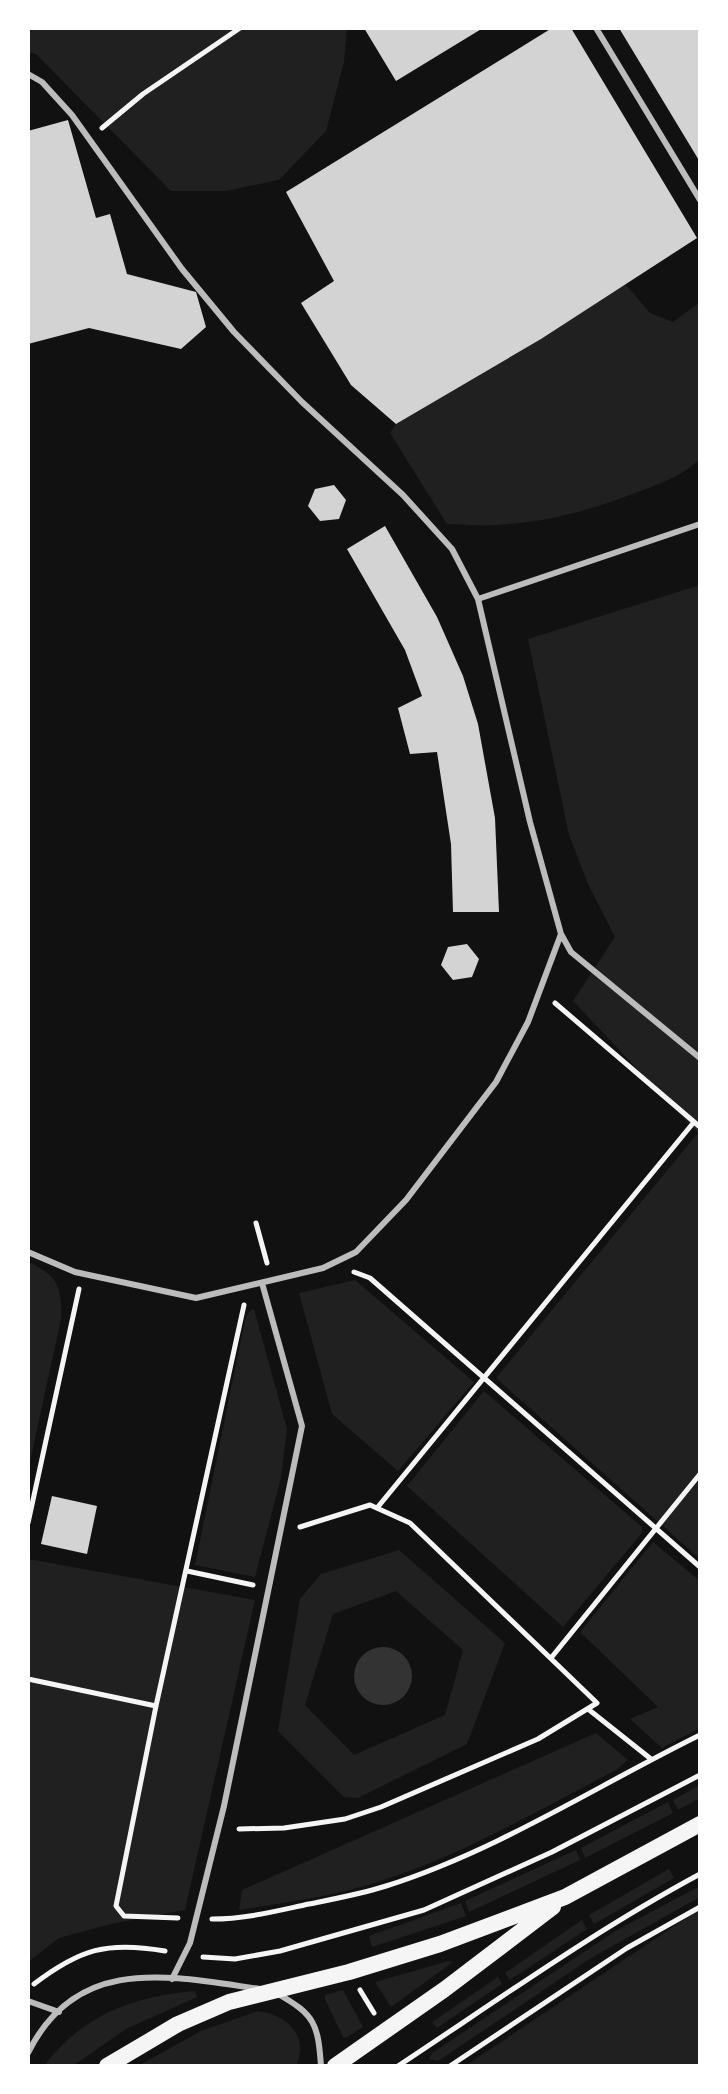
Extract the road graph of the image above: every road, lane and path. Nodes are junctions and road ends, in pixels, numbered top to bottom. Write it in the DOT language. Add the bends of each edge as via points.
graph roads {
  1 [pos="240,28"];
  2 [pos="596,28"];
  3 [pos="28,74"];
  4 [pos="90,139"];
  5 [pos="700,200"];
  6 [pos="700,524"];
  7 [pos="478,599"];
  8 [pos="561,934"];
  9 [pos="548,998"];
  10 [pos="700,1058"];
  11 [pos="694,1122"];
  12 [pos="700,1127"];
  13 [pos="28,1252"];
  14 [pos="349,1270"];
  15 [pos="262,1283"];
  16 [pos="77,1296"];
  17 [pos="246,1300"];
  18 [pos="484,1380"];
  19 [pos="700,1474"];
  20 [pos="377,1508"];
  21 [pos="28,1523"];
  22 [pos="655,1528"];
  23 [pos="292,1530"];
  24 [pos="700,1567"];
  25 [pos="187,1571"];
  26 [pos="267,1589"];
  27 [pos="551,1658"];
  28 [pos="28,1679"];
  29 [pos="156,1706"];
  30 [pos="588,1709"];
  31 [pos="700,1735"];
  32 [pos="651,1759"];
  33 [pos="700,1775"];
  34 [pos="700,1824"];
  35 [pos="239,1829"];
  36 [pos="700,1874"];
  37 [pos="565,1897"];
  38 [pos="700,1907"];
  39 [pos="196,1919"];
  40 [pos="332,1936"];
  41 [pos="176,1953"];
  42 [pos="190,1955"];
  43 [pos="349,1972"];
  44 [pos="172,1979"];
  45 [pos="28,1990"];
  46 [pos="274,1991"];
  47 [pos="28,2001"];
  48 [pos="59,2012"];
  49 [pos="385,2032"];
  50 [pos="28,2053"];
  51 [pos="409,2063"];
  52 [pos="107,2066"];
  53 [pos="321,2066"];
  54 [pos="335,2066"];
  55 [pos="398,2066"];
  56 [pos="450,2066"];
  1 -- 4 [label="path" via="143,94"];
  2 -- 5 [label="lane"];
  3 -- 4 [label="lane" via="42,82"];
  4 -- 7 [label="lane" via="182,269 234,332 443,538"];
  6 -- 7 [label="lane"];
  7 -- 8 [label="lane"];
  8 -- 10 [label="lane" via="571,952"];
  8 -- 15 [label="lane" via="528,1022 496,1082 406,1200 356,1252 323,1268"];
  9 -- 11 [label="path"];
  11 -- 12 [label="path"];
  11 -- 18 [label="path"];
  13 -- 15 [label="lane" via="75,1272 196,1298"];
  14 -- 18 [label="path" via="370,1278"];
  15 -- 26 [label="lane" via="302,1426"];
  16 -- 21 [label="path"];
  17 -- 25 [label="path"];
  18 -- 20 [label="path"];
  18 -- 22 [label="path"];
  19 -- 22 [label="path"];
  20 -- 23 [label="path" via="370,1505"];
  20 -- 27 [label="path" via="410,1523"];
  22 -- 24 [label="path"];
  22 -- 27 [label="path"];
  25 -- 26 [label="path"];
  25 -- 29 [label="path"];
  26 -- 39 [label="lane"];
  27 -- 30 [label="path" via="597,1703"];
  28 -- 29 [label="path"];
  29 -- 39 [label="path" via="116,1906 124,1916"];
  30 -- 32 [label="path"];
  30 -- 35 [label="path" via="538,1739 381,1807 345,1819"];
  31 -- 32 [label="path"];
  32 -- 39 [label="path" via="506,1836 384,1887 243,1919"];
  33 -- 40 [label="path" via="475,1888 424,1910"];
  34 -- 37 [label="main road"];
  36 -- 51 [label="path" via="565,1952"];
  37 -- 43 [label="main road"];
  37 -- 49 [label="main road"];
  38 -- 56 [label="path" via="627,1948"];
  39 -- 44 [label="lane"];
  40 -- 42 [label="path" via="235,1959"];
  40 -- 43 [label="path"];
  41 -- 45 [label="path" via="132,1945 99,1949 63,1962"];
  43 -- 46 [label="main road"];
  43 -- 49 [label="path"];
  44 -- 46 [label="lane"];
  44 -- 48 [label="lane" via="129,1977 104,1984 78,1994"];
  46 -- 52 [label="main road" via="229,2002 178,2024"];
  46 -- 53 [label="lane" via="304,2008 317,2028"];
  47 -- 48 [label="lane"];
  48 -- 50 [label="lane" via="45,2022"];
  49 -- 51 [label="path"];
  49 -- 54 [label="main road"];
  51 -- 55 [label="path"];
}
